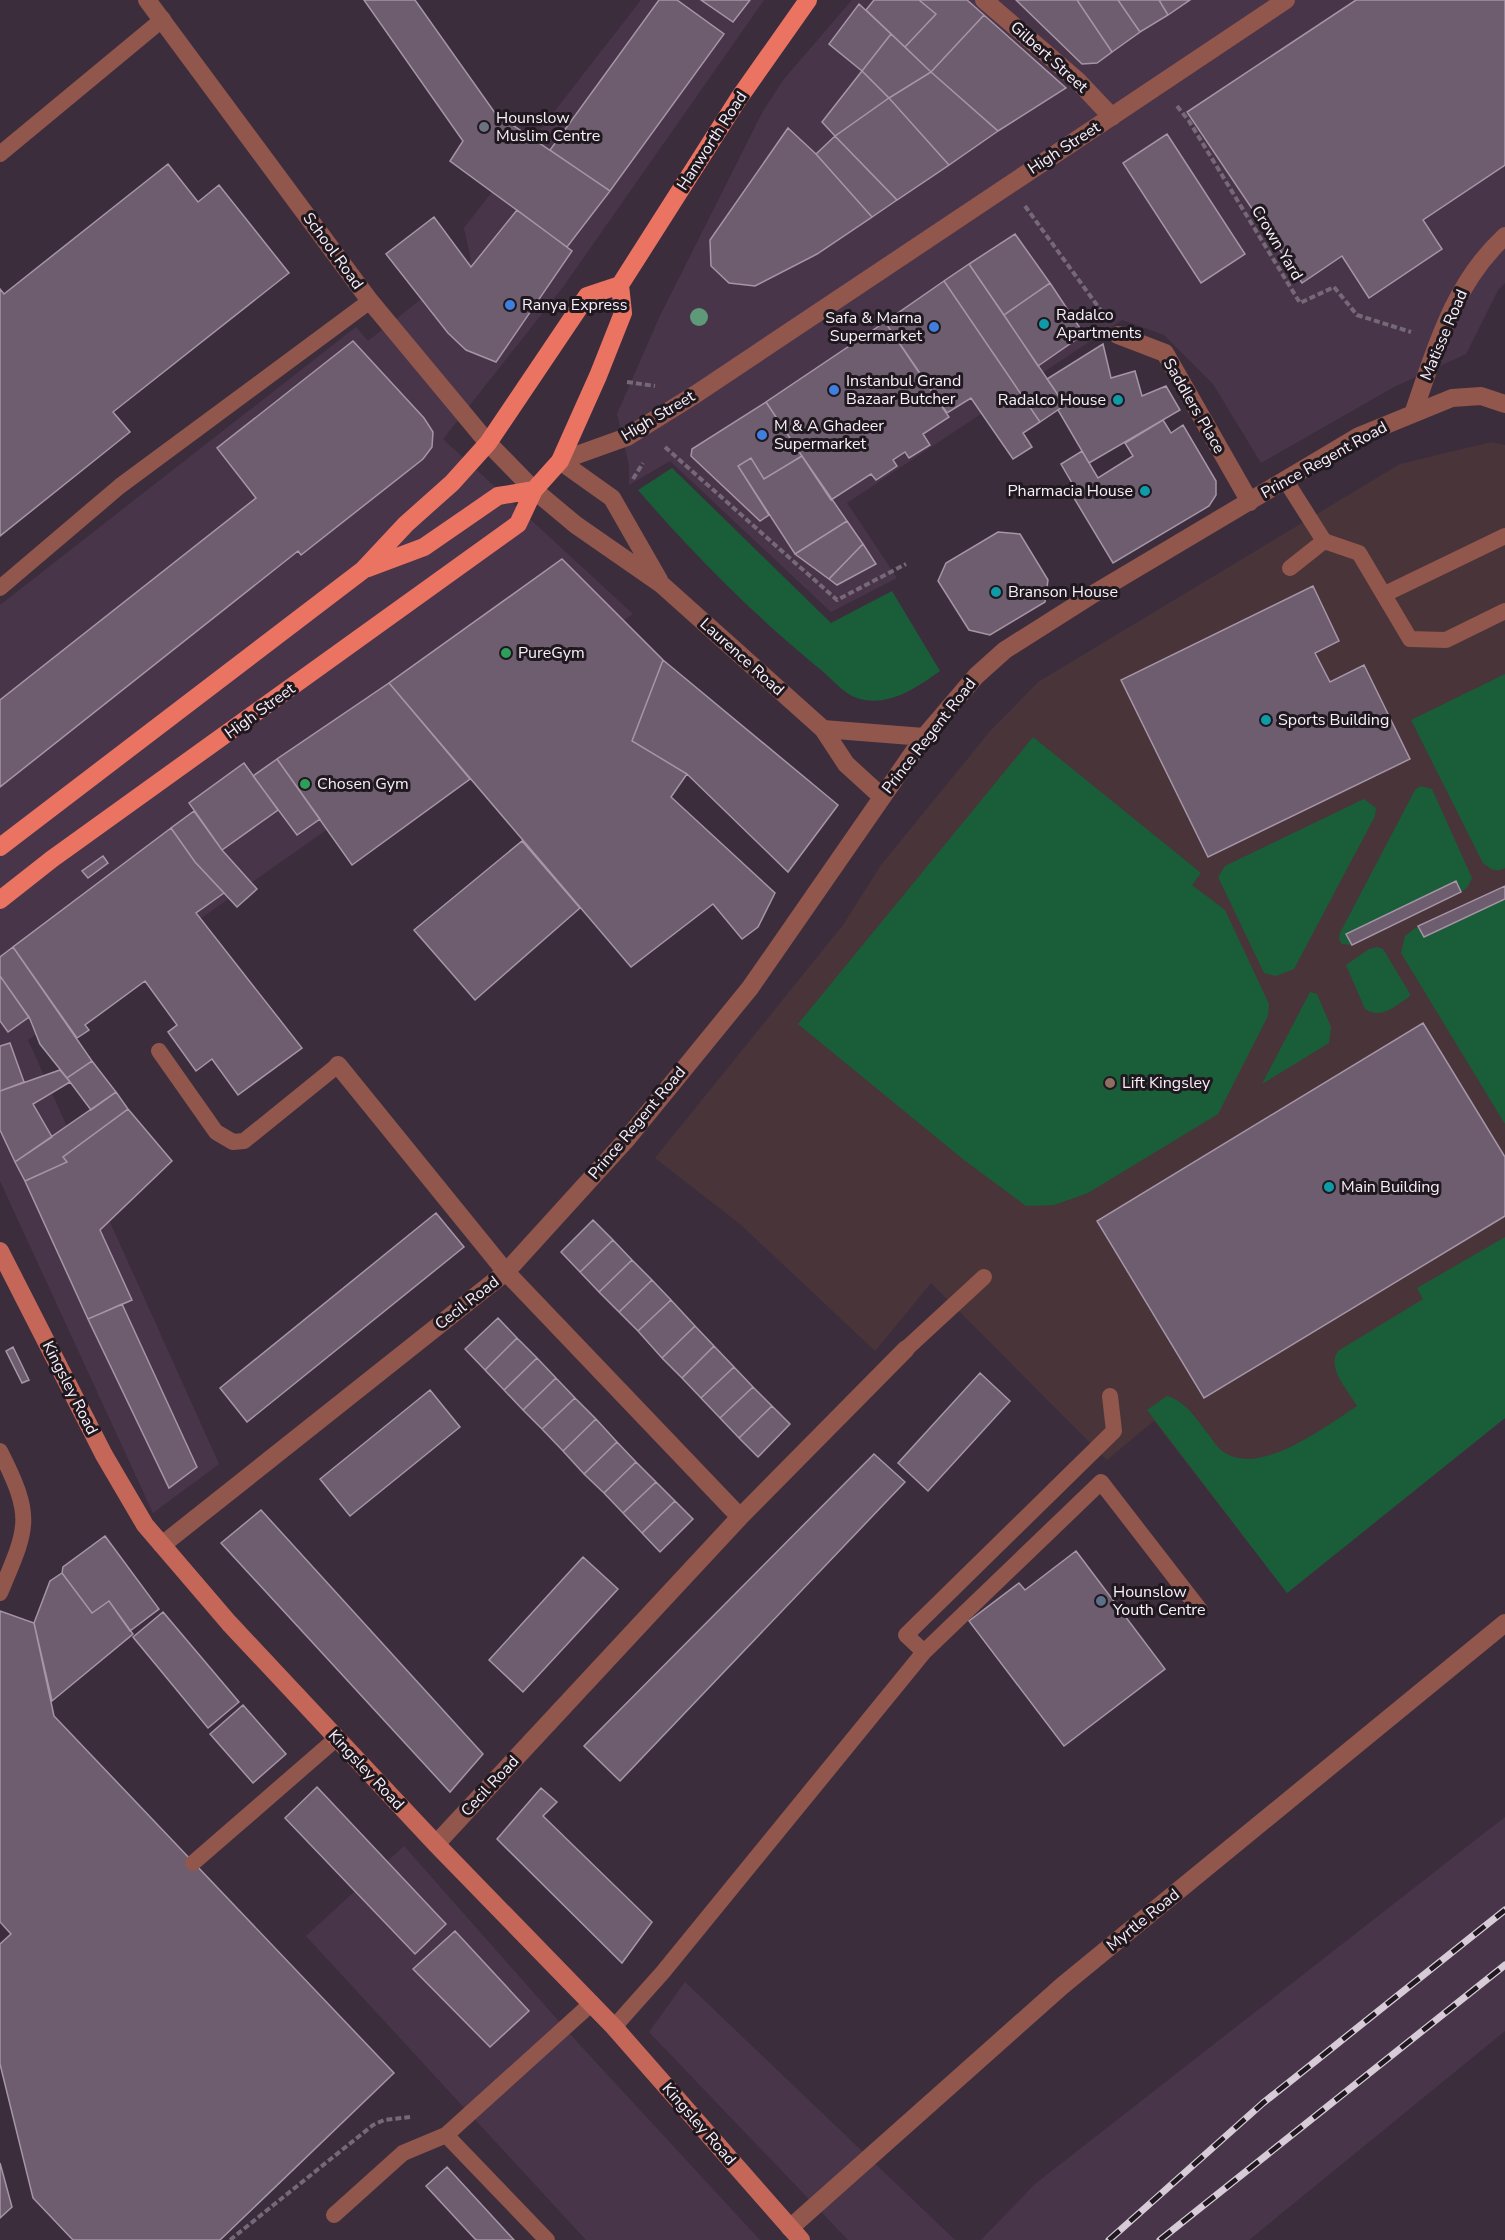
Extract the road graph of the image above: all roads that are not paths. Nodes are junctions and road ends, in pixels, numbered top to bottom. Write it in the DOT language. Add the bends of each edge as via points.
graph roads {
  1 [pos="147,0"];
  2 [pos="808,0"];
  3 [pos="984,0"];
  4 [pos="1286,0"];
  5 [pos="163,20"];
  6 [pos="1112,117"];
  7 [pos="0,154"];
  8 [pos="1505,236"];
  9 [pos="620,285"];
  10 [pos="370,301"];
  11 [pos="1118,335"];
  12 [pos="1505,404"];
  13 [pos="1414,411"];
  14 [pos="488,443"];
  15 [pos="560,461"];
  16 [pos="1286,481"];
  17 [pos="534,490"];
  18 [pos="1250,501"];
  19 [pos="1505,536"];
  20 [pos="1324,541"];
  21 [pos="1290,568"];
  22 [pos="363,570"];
  23 [pos="662,584"];
  24 [pos="0,588"];
  25 [pos="1385,594"];
  26 [pos="1505,611"];
  27 [pos="823,729"];
  28 [pos="924,737"];
  29 [pos="881,796"];
  30 [pos="0,847"];
  31 [pos="0,900"];
  32 [pos="159,1051"];
  33 [pos="338,1065"];
  34 [pos="0,1251"];
  35 [pos="506,1272"];
  36 [pos="984,1277"];
  37 [pos="906,1349"];
  38 [pos="1110,1396"];
  39 [pos="0,1451"];
  40 [pos="740,1517"];
  41 [pos="162,1545"];
  42 [pos="0,1593"];
  43 [pos="1200,1610"];
  44 [pos="1505,1623"];
  45 [pos="924,1652"];
  46 [pos="337,1738"];
  47 [pos="436,1844"];
  48 [pos="193,1863"];
  49 [pos="592,2003"];
  50 [pos="614,2027"];
  51 [pos="446,2136"];
  52 [pos="334,2215"];
  53 [pos="796,2234"];
  54 [pos="547,2240"];
  1 -- 5 [label="street, School Road"];
  2 -- 9 [label="main road, Hanworth Road" via="739,98"];
  3 -- 6 [label="street, Gilbert Street" via="1077,80"];
  4 -- 6 [label="street, High Street"];
  5 -- 7 [label="lane"];
  5 -- 10 [label="street, School Road"];
  6 -- 15 [label="street, High Street" via="627,437"];
  8 -- 13 [label="street, Matisse Road" via="1484,255 1456,297"];
  9 -- 14 [label="main road" via="588,296"];
  9 -- 15 [label="main road" via="623,313"];
  10 -- 14 [label="street, School Road"];
  10 -- 24 [label="lane" via="120,486"];
  11 -- 18 [label="street, Saddlers Place" via="1165,353"];
  12 -- 13 [label="street, Prince Regent Road" via="1481,396 1452,398"];
  13 -- 16 [label="street, Prince Regent Road" via="1359,436"];
  14 -- 17 [label="street, School Road"];
  14 -- 22 [label="main road"];
  15 -- 17 [label="main road, High Street"];
  15 -- 23 [label="street, Laurence Road" via="612,498"];
  16 -- 18 [label="street, Prince Regent Road"];
  16 -- 20 [label="lane"];
  17 -- 22 [label="main road" via="498,496 424,547"];
  17 -- 23 [label="street, Laurence Road" via="576,525"];
  17 -- 31 [label="main road, High Street" via="518,524"];
  18 -- 28 [label="street, Prince Regent Road" via="1005,650 976,676"];
  19 -- 25 [label="lane"];
  20 -- 21 [label="lane"];
  20 -- 25 [label="lane" via="1359,553"];
  22 -- 30 [label="main road"];
  23 -- 27 [label="street, Laurence Road"];
  25 -- 26 [label="lane" via="1410,639 1446,640"];
  27 -- 28 [label="street"];
  27 -- 29 [label="street, Laurence Road" via="846,765"];
  28 -- 29 [label="street, Prince Regent Road"];
  29 -- 35 [label="street, Prince Regent Road" via="750,988 626,1140"];
  32 -- 33 [label="lane" via="216,1132 233,1142 244,1141"];
  33 -- 35 [label="street"];
  34 -- 41 [label="street, Kingsley Road" via="121,1486"];
  35 -- 40 [label="street, Cecil Road"];
  35 -- 41 [label="street, Cecil Road"];
  36 -- 37 [label="lane"];
  37 -- 40 [label="street, Cecil Road"];
  38 -- 45 [label="lane" via="1114,1431 906,1635"];
  39 -- 42 [label="lane" via="21,1497 24,1524"];
  40 -- 47 [label="street, Cecil Road"];
  41 -- 46 [label="street, Kingsley Road"];
  43 -- 45 [label="lane" via="1101,1482"];
  44 -- 53 [label="street, Myrtle Road" via="1062,1986"];
  45 -- 50 [label="lane"];
  46 -- 47 [label="street, Kingsley Road"];
  46 -- 48 [label="lane"];
  47 -- 49 [label="street, Kingsley Road"];
  49 -- 50 [label="street, Kingsley Road"];
  49 -- 51 [label="lane"];
  50 -- 53 [label="street, Kingsley Road"];
  51 -- 52 [label="lane" via="403,2153"];
  51 -- 54 [label="lane"];
}
